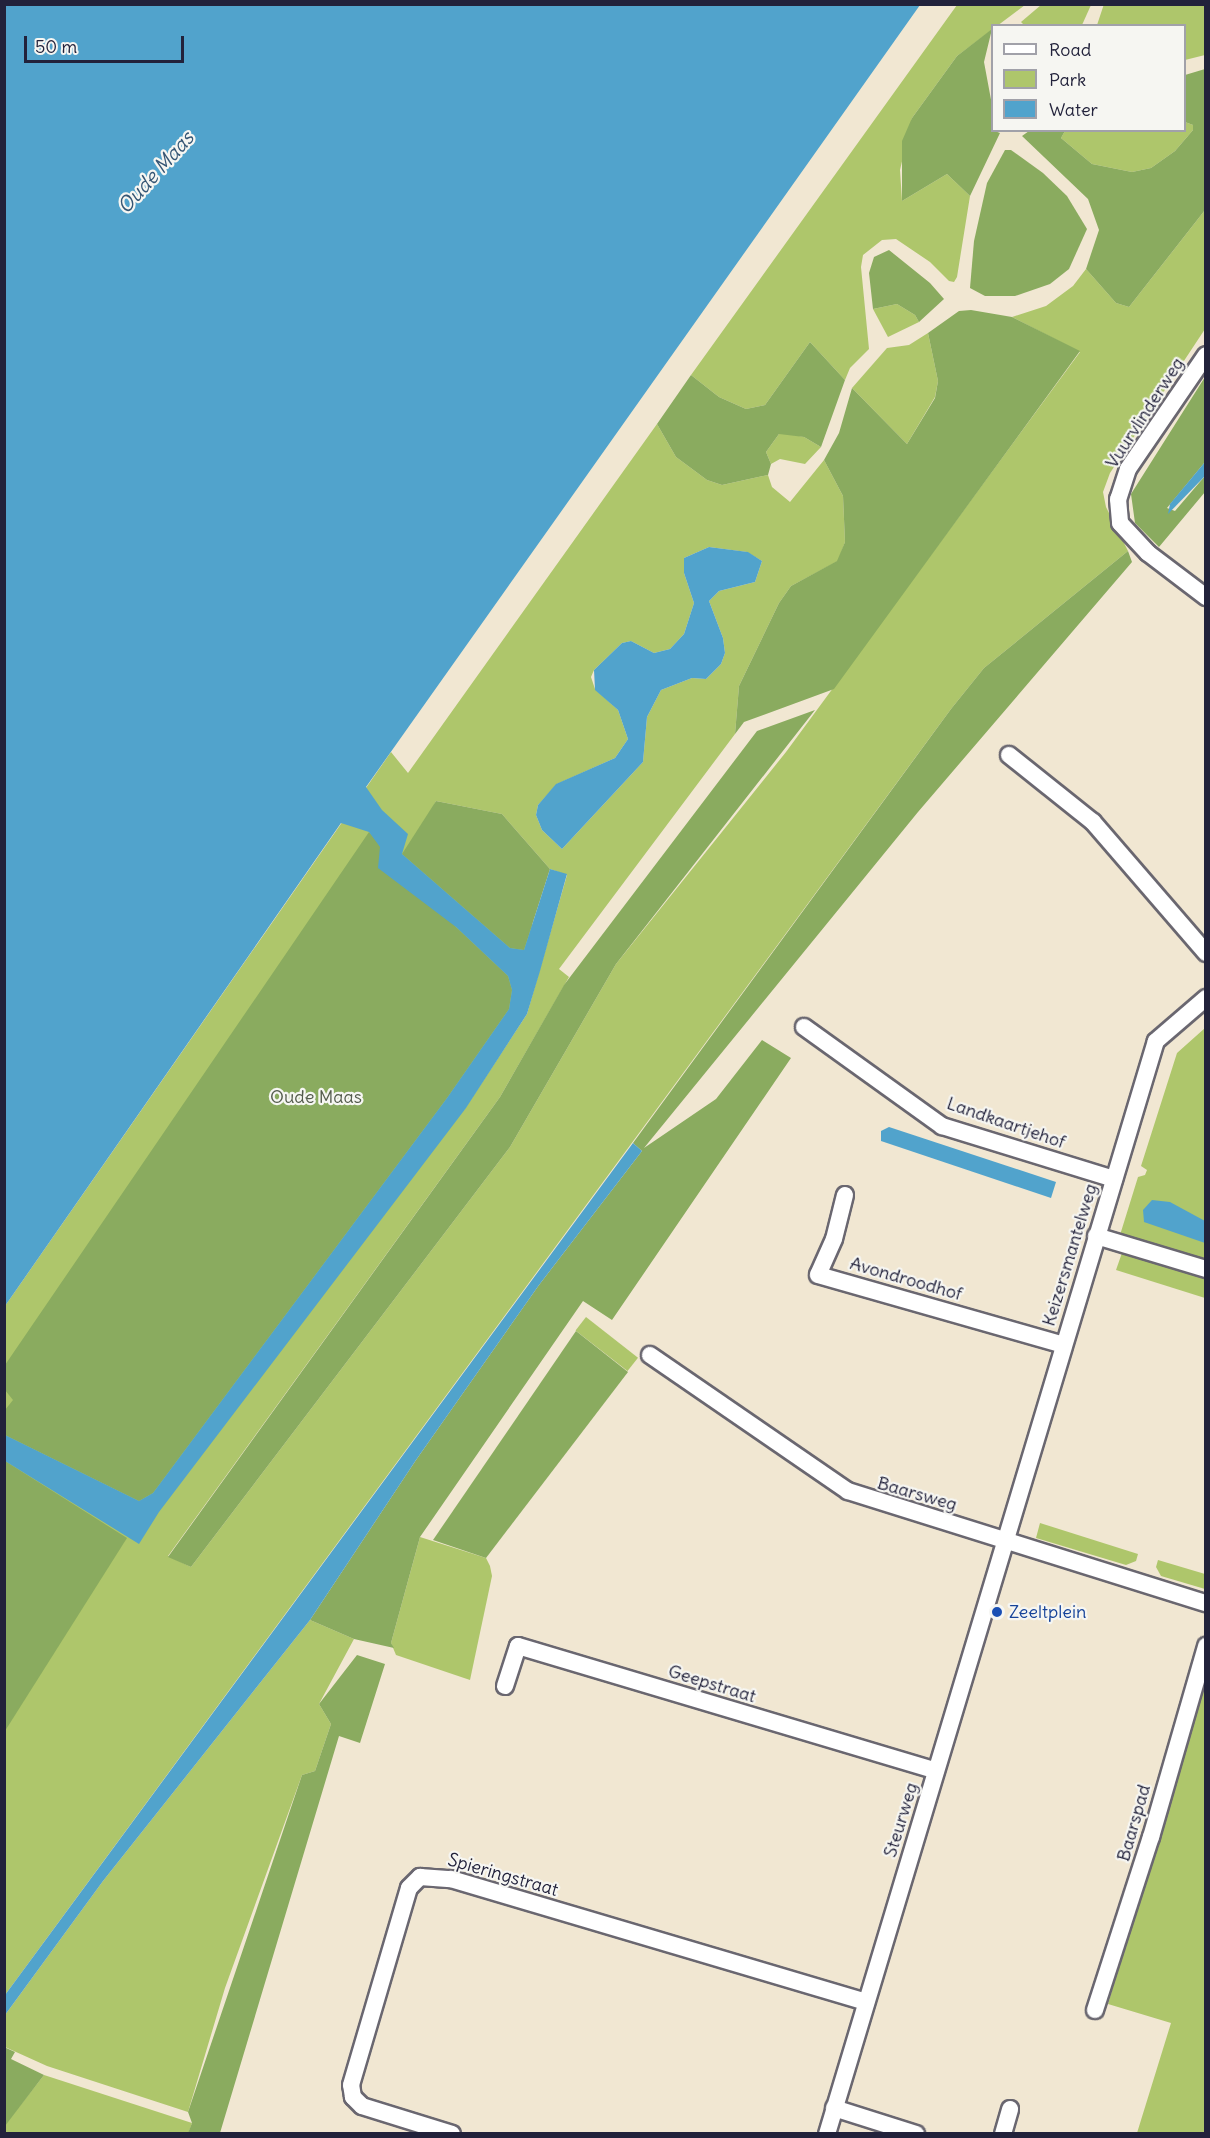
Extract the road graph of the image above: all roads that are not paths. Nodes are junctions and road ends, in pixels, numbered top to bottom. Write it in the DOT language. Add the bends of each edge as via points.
graph roads {
  1 [pos="1206,356"];
  2 [pos="1206,597"];
  3 [pos="1009,754"];
  4 [pos="1206,953"];
  5 [pos="1206,998"];
  6 [pos="804,1027"];
  7 [pos="1114,1179"];
  8 [pos="845,1195"];
  9 [pos="1096,1236"];
  10 [pos="1206,1269"];
  11 [pos="1063,1345"];
  12 [pos="650,1355"];
  13 [pos="1006,1544"];
  14 [pos="1206,1604"];
  15 [pos="1206,1646"];
  16 [pos="505,1686"];
  17 [pos="936,1771"];
  18 [pos="866,2002"];
  19 [pos="1095,2010"];
  20 [pos="834,2108"];
  21 [pos="1010,2109"];
  22 [pos="452,2133"];
  23 [pos="826,2133"];
  24 [pos="916,2133"];
  25 [pos="1003,2133"];
  1 -- 2 [label="street, Vuurvlinderweg" via="1128,469 1118,499 1120,522 1127,530 1148,553"];
  3 -- 4 [label="street" via="1093,822"];
  5 -- 7 [label="street, Keizersmantelweg" via="1156,1041"];
  6 -- 7 [label="street, Landkaartjehof" via="942,1126"];
  7 -- 9 [label="street, Keizersmantelweg"];
  8 -- 11 [label="street, Avondroodhof" via="834,1239 818,1275"];
  9 -- 10 [label="street"];
  9 -- 11 [label="street, Keizersmantelweg"];
  11 -- 13 [label="street, Keizersmantelweg"];
  12 -- 13 [label="street, Baarsweg" via="848,1491"];
  13 -- 14 [label="street, Baarsweg"];
  13 -- 17 [label="street, Steurweg"];
  15 -- 19 [label="street, Baarspad" via="1151,1837"];
  16 -- 17 [label="street, Geepstraat" via="518,1646"];
  17 -- 18 [label="street, Steurweg"];
  18 -- 20 [label="street, Steurweg"];
  18 -- 22 [label="street, Spieringstraat" via="452,1879 420,1877 409,1888 351,2085 353,2097 362,2106"];
  20 -- 23 [label="street, Steurweg"];
  20 -- 24 [label="street"];
  21 -- 25 [label="street"];
}
